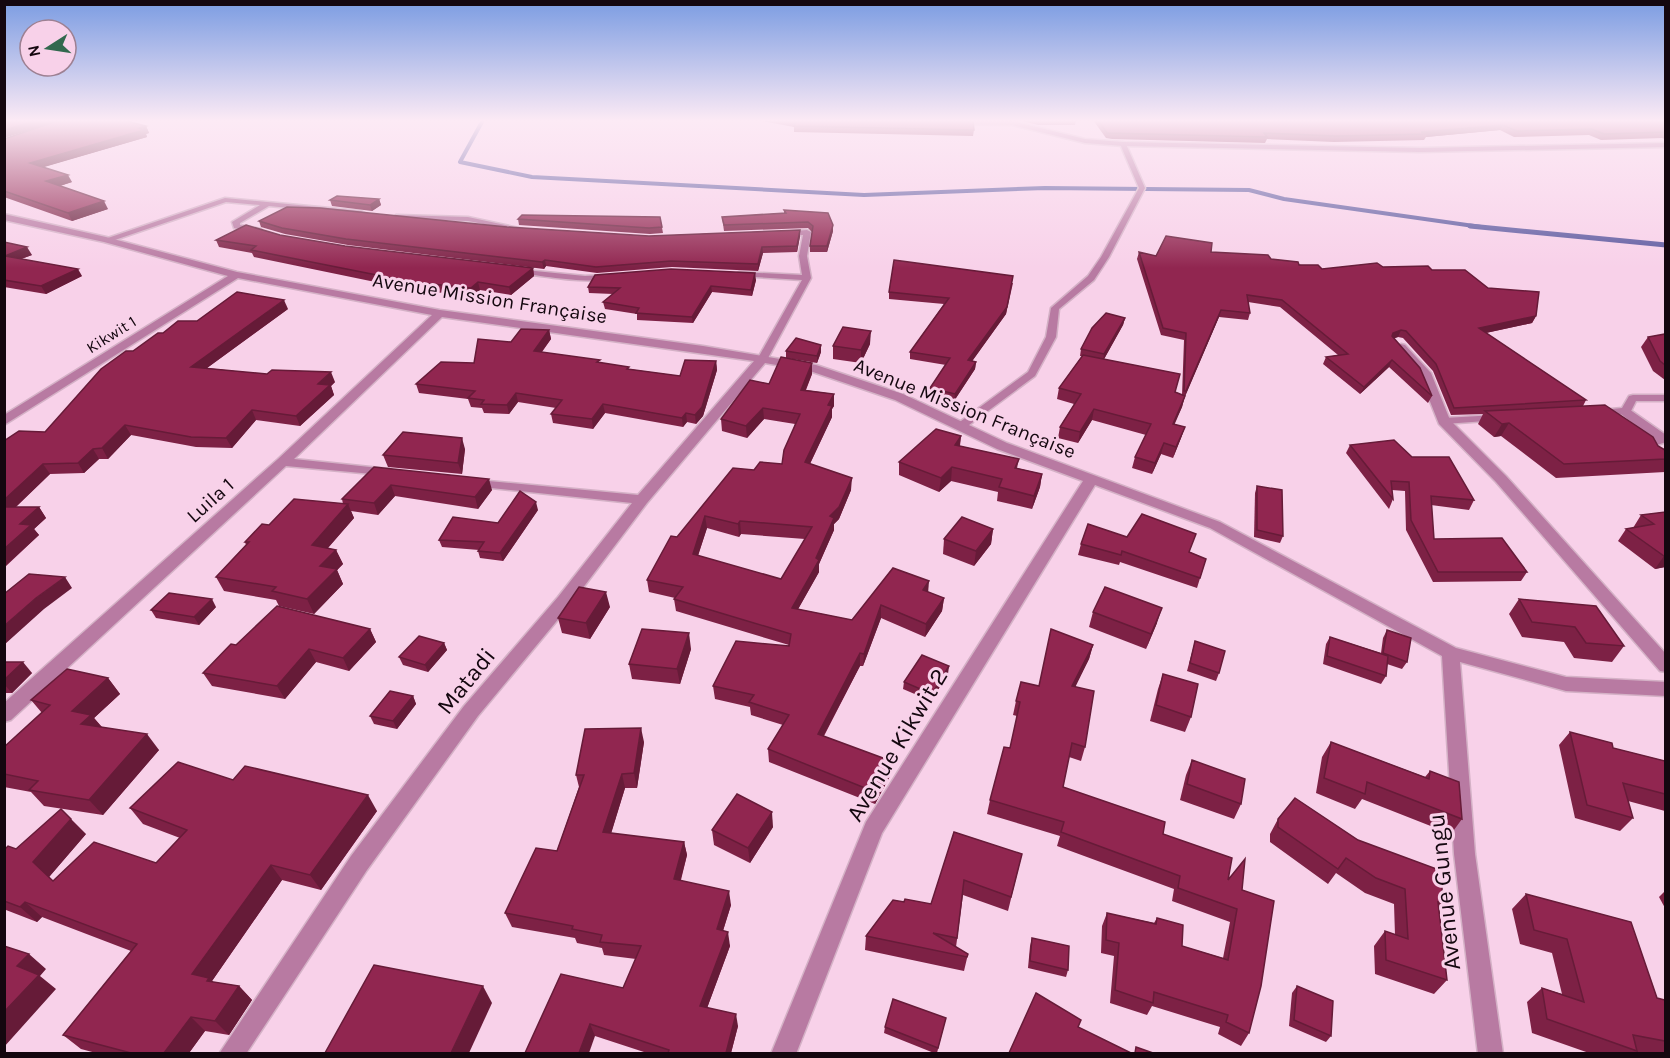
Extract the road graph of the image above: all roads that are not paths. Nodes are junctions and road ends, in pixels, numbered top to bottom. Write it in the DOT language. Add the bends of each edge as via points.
graph roads {
  1 [pos="1134,169"];
  2 [pos="270,203"];
  3 [pos="367,213"];
  4 [pos="4,217"];
  5 [pos="389,217"];
  6 [pos="528,230"];
  7 [pos="774,234"];
  8 [pos="271,235"];
  9 [pos="106,240"];
  10 [pos="505,270"];
  11 [pos="728,274"];
  12 [pos="236,275"];
  13 [pos="617,276"];
  14 [pos="807,278"];
  15 [pos="440,313"];
  16 [pos="1397,342"];
  17 [pos="763,358"];
  18 [pos="1665,398"];
  19 [pos="1626,411"];
  20 [pos="1592,413"];
  21 [pos="1512,417"];
  22 [pos="4,421"];
  23 [pos="1444,421"];
  24 [pos="961,426"];
  25 [pos="1665,461"];
  26 [pos="284,462"];
  27 [pos="399,474"];
  28 [pos="457,480"];
  29 [pos="1091,480"];
  30 [pos="642,500"];
  31 [pos="1451,653"];
  32 [pos="1665,666"];
  33 [pos="1665,689"];
  34 [pos="4,715"];
  35 [pos="231,1053"];
  36 [pos="783,1053"];
  37 [pos="1491,1053"];
  1 -- 24 [label="lane" via="1142,188 1086,284 1055,308 1051,337 1032,374"];
  2 -- 3 [label="lane"];
  2 -- 8 [label="lane" via="236,224"];
  2 -- 9 [label="lane" via="225,200"];
  4 -- 9 [label="street, Avenue Mission Française"];
  5 -- 6 [label="lane" via="468,219"];
  7 -- 14 [label="lane" via="807,232 803,256"];
  9 -- 12 [label="street, Avenue Mission Française"];
  10 -- 13 [label="lane" via="585,278"];
  11 -- 14 [label="lane"];
  12 -- 15 [label="street, Avenue Mission Française"];
  12 -- 22 [label="street, Kikwit 1"];
  14 -- 17 [label="lane"];
  15 -- 17 [label="street, Avenue Mission Française"];
  15 -- 26 [label="street, Luila 1"];
  16 -- 23 [label="street" via="1425,373"];
  17 -- 24 [label="street, Avenue Mission Française" via="824,372 888,394"];
  17 -- 30 [label="street, Matadi"];
  18 -- 19 [label="lane" via="1633,398"];
  19 -- 20 [label="lane"];
  19 -- 25 [label="street" via="1662,439 1650,442 1655,455"];
  21 -- 23 [label="lane"];
  23 -- 32 [label="street" via="1501,479"];
  24 -- 29 [label="street, Avenue Mission Française"];
  26 -- 27 [label="street"];
  26 -- 34 [label="street, Luila 1"];
  28 -- 30 [label="street"];
  29 -- 31 [label="street, Avenue Mission Française" via="1215,525"];
  29 -- 36 [label="street, Avenue Kikwit 2" via="873,829"];
  30 -- 35 [label="street, Matadi" via="471,711 359,863"];
  31 -- 33 [label="street, Avenue Mission Française" via="1566,684"];
  31 -- 37 [label="street, Avenue Gungu" via="1454,738 1480,987"];
}
